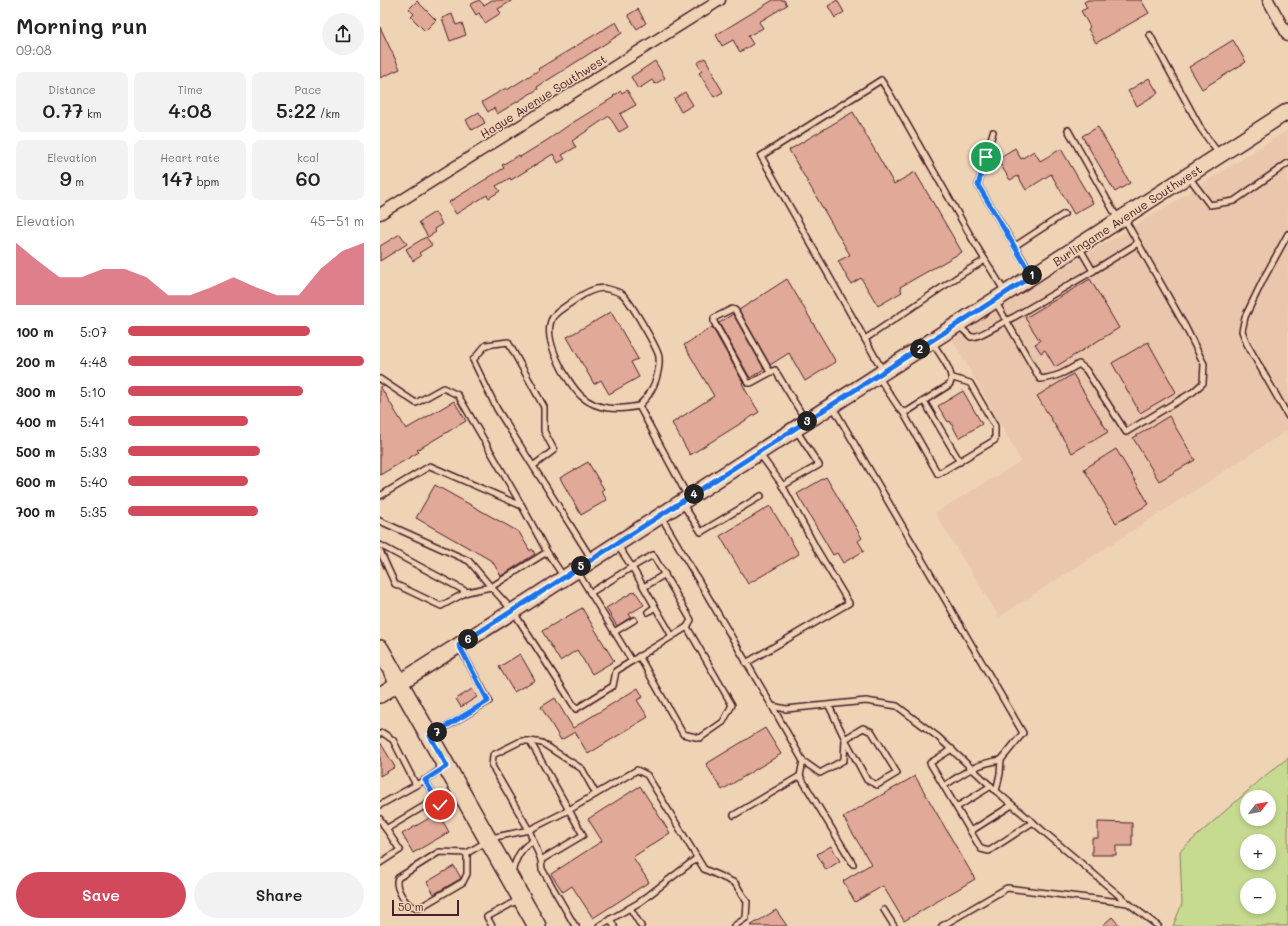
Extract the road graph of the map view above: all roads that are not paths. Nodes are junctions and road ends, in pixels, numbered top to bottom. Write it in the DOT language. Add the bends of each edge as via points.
graph roads {
  1 [pos="720,0"];
  2 [pos="1268,0"];
  3 [pos="1150,36"];
  4 [pos="1288,36"];
  5 [pos="1288,111"];
  6 [pos="1068,130"];
  7 [pos="993,132"];
  8 [pos="1220,155"];
  9 [pos="1288,163"];
  10 [pos="1188,176"];
  11 [pos="380,214"];
  12 [pos="1064,214"];
  13 [pos="1121,219"];
  14 [pos="1288,234"];
  15 [pos="1138,242"];
  16 [pos="1015,246"];
  17 [pos="1078,246"];
  18 [pos="985,260"];
  19 [pos="1093,270"];
  20 [pos="1032,276"];
  21 [pos="1000,297"];
  22 [pos="1006,320"];
  23 [pos="958,324"];
  24 [pos="865,339"];
  25 [pos="931,341"];
  26 [pos="770,372"];
  27 [pos="881,374"];
  28 [pos="953,378"];
  29 [pos="380,379"];
  30 [pos="924,401"];
  31 [pos="639,406"];
  32 [pos="832,406"];
  33 [pos="903,412"];
  34 [pos="1288,416"];
  35 [pos="801,426"];
  36 [pos="759,452"];
  37 [pos="960,462"];
  38 [pos="533,466"];
  39 [pos="782,486"];
  40 [pos="380,496"];
  41 [pos="761,496"];
  42 [pos="685,500"];
  43 [pos="522,506"];
  44 [pos="660,515"];
  45 [pos="380,521"];
  46 [pos="616,544"];
  47 [pos="380,545"];
  48 [pos="380,551"];
  49 [pos="547,552"];
  50 [pos="592,559"];
  51 [pos="632,567"];
  52 [pos="570,573"];
  53 [pos="665,574"];
  54 [pos="490,587"];
  55 [pos="644,587"];
  56 [pos="468,592"];
  57 [pos="590,594"];
  58 [pos="655,607"];
  59 [pos="513,611"];
  60 [pos="648,612"];
  61 [pos="634,620"];
  62 [pos="687,627"];
  63 [pos="614,632"];
  64 [pos="672,636"];
  65 [pos="459,645"];
  66 [pos="380,648"];
  67 [pos="638,656"];
  68 [pos="632,661"];
  69 [pos="746,663"];
  70 [pos="400,683"];
  71 [pos="380,695"];
  72 [pos="772,706"];
  73 [pos="829,706"];
  74 [pos="380,734"];
  75 [pos="430,736"];
  76 [pos="845,739"];
  77 [pos="530,741"];
  78 [pos="952,749"];
  79 [pos="1001,760"];
  80 [pos="803,761"];
  81 [pos="447,766"];
  82 [pos="972,768"];
  83 [pos="800,776"];
  84 [pos="425,780"];
  85 [pos="416,785"];
  86 [pos="944,786"];
  87 [pos="991,786"];
  88 [pos="996,791"];
  89 [pos="463,794"];
  90 [pos="596,794"];
  91 [pos="436,799"];
  92 [pos="380,805"];
  93 [pos="1012,805"];
  94 [pos="957,807"];
  95 [pos="569,810"];
  96 [pos="734,815"];
  97 [pos="380,819"];
  98 [pos="1033,822"];
  99 [pos="386,829"];
  100 [pos="529,830"];
  101 [pos="971,831"];
  102 [pos="488,840"];
  103 [pos="533,841"];
  104 [pos="467,853"];
  105 [pos="697,858"];
  106 [pos="541,860"];
  107 [pos="380,863"];
  108 [pos="853,864"];
  109 [pos="510,877"];
  110 [pos="522,898"];
  111 [pos="1128,903"];
  112 [pos="630,908"];
  113 [pos="884,910"];
  114 [pos="610,920"];
  115 [pos="492,926"];
  116 [pos="537,926"];
  117 [pos="575,926"];
  118 [pos="599,926"];
  119 [pos="614,926"];
  120 [pos="641,926"];
  121 [pos="734,926"];
  122 [pos="894,926"];
  123 [pos="942,926"];
  124 [pos="1158,926"];
  1 -- 11 [label="street, Hague Avenue Southwest"];
  2 -- 4 [label="street"];
  3 -- 8 [label="lane" via="1201,129"];
  5 -- 8 [label="street, Burlingame Avenue Southwest"];
  6 -- 13 [label="lane"];
  7 -- 16 [label="lane" via="978,185"];
  8 -- 10 [label="street, Burlingame Avenue Southwest"];
  9 -- 10 [label="lane" via="1234,201 1210,205"];
  10 -- 13 [label="street, Burlingame Avenue Southwest"];
  12 -- 16 [label="lane"];
  13 -- 15 [label="lane"];
  13 -- 17 [label="street, Burlingame Avenue Southwest"];
  14 -- 34 [label="lane" via="1245,317 1242,331"];
  15 -- 19 [label="lane"];
  15 -- 22 [label="lane" via="1204,364 1203,383 1193,392 1126,432 1086,370 1079,364 1055,377 1040,379"];
  16 -- 20 [label="lane"];
  17 -- 19 [label="lane"];
  17 -- 20 [label="street, Burlingame Avenue Southwest"];
  18 -- 21 [label="lane"];
  18 -- 24 [label="lane"];
  18 -- 24 [label="lane" via="881,80 761,156"];
  19 -- 22 [label="lane"];
  20 -- 21 [label="street, Burlingame Avenue Southwest"];
  21 -- 22 [label="lane"];
  21 -- 23 [label="street, Burlingame Avenue Southwest"];
  22 -- 23 [label="lane" via="973,338"];
  23 -- 25 [label="street, Burlingame Avenue Southwest"];
  24 -- 27 [label="lane"];
  25 -- 27 [label="street, Burlingame Avenue Southwest"];
  25 -- 28 [label="lane"];
  26 -- 26 [label="lane" via="735,310 732,308 714,318 748,383"];
  26 -- 35 [label="lane" via="775,370"];
  27 -- 32 [label="street, Burlingame Avenue Southwest"];
  27 -- 33 [label="lane"];
  28 -- 30 [label="lane" via="949,386"];
  28 -- 37 [label="lane" via="970,383 995,426 995,440"];
  29 -- 43 [label="lane" via="416,403 443,388 458,395"];
  30 -- 33 [label="lane"];
  30 -- 37 [label="lane"];
  31 -- 31 [label="lane" via="650,393 657,375 659,356 623,294 607,288 584,294 553,317 549,331 553,349 562,369 574,390 588,402 606,409"];
  31 -- 42 [label="lane"];
  32 -- 35 [label="street, Burlingame Avenue Southwest"];
  32 -- 79 [label="lane" via="1023,733"];
  33 -- 37 [label="lane" via="938,474"];
  35 -- 36 [label="street, Burlingame Avenue Southwest"];
  35 -- 39 [label="lane" via="819,464"];
  36 -- 39 [label="lane"];
  36 -- 42 [label="street, Burlingame Avenue Southwest"];
  38 -- 38 [label="lane" via="497,409 473,360 486,345 508,342 544,407 544,431 554,450"];
  38 -- 50 [label="lane"];
  39 -- 69 [label="lane" via="849,603"];
  40 -- 43 [label="lane" via="430,466"];
  41 -- 42 [label="lane" via="700,532"];
  42 -- 44 [label="street, Burlingame Avenue Southwest"];
  43 -- 49 [label="lane"];
  44 -- 46 [label="street, Burlingame Avenue Southwest"];
  44 -- 69 [label="lane"];
  45 -- 54 [label="lane" via="469,561"];
  46 -- 50 [label="street, Burlingame Avenue Southwest"];
  46 -- 51 [label="lane"];
  47 -- 56 [label="lane"];
  48 -- 56 [label="lane" via="395,584 436,604 441,606"];
  49 -- 52 [label="lane"];
  49 -- 54 [label="lane"];
  50 -- 52 [label="street, Burlingame Avenue Southwest"];
  51 -- 53 [label="lane" via="653,555"];
  51 -- 55 [label="lane"];
  51 -- 57 [label="lane"];
  52 -- 57 [label="lane"];
  52 -- 59 [label="street, Burlingame Avenue Southwest"];
  53 -- 55 [label="lane"];
  53 -- 62 [label="lane" via="691,620"];
  54 -- 56 [label="lane"];
  54 -- 59 [label="lane"];
  55 -- 58 [label="lane"];
  57 -- 63 [label="lane"];
  58 -- 60 [label="lane"];
  58 -- 64 [label="lane"];
  59 -- 65 [label="street, Burlingame Avenue Southwest"];
  59 -- 68 [label="lane" via="576,709 613,686 616,671"];
  61 -- 63 [label="lane"];
  62 -- 64 [label="lane"];
  62 -- 67 [label="lane" via="732,705 722,722 700,738 683,734"];
  63 -- 68 [label="lane"];
  64 -- 67 [label="lane"];
  65 -- 70 [label="street, Burlingame Avenue Southwest"];
  65 -- 75 [label="lane" via="488,701"];
  66 -- 70 [label="main road"];
  67 -- 68 [label="lane"];
  69 -- 72 [label="lane"];
  70 -- 71 [label="street, Burlingame Avenue Southwest"];
  70 -- 75 [label="main road"];
  72 -- 73 [label="lane" via="786,709"];
  72 -- 80 [label="lane"];
  73 -- 76 [label="lane"];
  73 -- 78 [label="lane" via="866,702 897,706"];
  74 -- 85 [label="lane" via="383,733 393,740"];
  75 -- 81 [label="main road"];
  76 -- 76 [label="lane" via="867,780 877,786 898,773 872,732 863,728"];
  76 -- 80 [label="lane" via="844,760 820,772"];
  77 -- 90 [label="lane" via="542,743 582,769"];
  77 -- 95 [label="lane"];
  77 -- 100 [label="lane" via="521,741 494,755 492,766"];
  78 -- 82 [label="lane"];
  78 -- 86 [label="lane" via="930,762"];
  79 -- 82 [label="lane" via="986,762"];
  79 -- 88 [label="lane"];
  80 -- 83 [label="lane"];
  81 -- 84 [label="lane"];
  81 -- 89 [label="main road"];
  82 -- 86 [label="lane"];
  82 -- 87 [label="lane"];
  83 -- 96 [label="lane"];
  83 -- 108 [label="lane"];
  84 -- 85 [label="lane"];
  84 -- 91 [label="lane"];
  85 -- 92 [label="lane"];
  86 -- 94 [label="lane"];
  87 -- 88 [label="lane"];
  87 -- 94 [label="lane"];
  88 -- 93 [label="lane"];
  89 -- 91 [label="lane" via="443,806"];
  89 -- 102 [label="main road"];
  90 -- 95 [label="lane"];
  90 -- 105 [label="lane" via="637,770 647,775"];
  91 -- 99 [label="lane"];
  93 -- 98 [label="lane"];
  93 -- 101 [label="lane"];
  94 -- 101 [label="lane"];
  95 -- 100 [label="lane"];
  95 -- 106 [label="lane" via="583,835"];
  97 -- 99 [label="lane"];
  98 -- 101 [label="lane" via="989,851 981,849"];
  98 -- 111 [label="lane"];
  99 -- 107 [label="lane" via="400,850"];
  100 -- 102 [label="lane"];
  100 -- 103 [label="lane"];
  102 -- 104 [label="lane"];
  102 -- 109 [label="main road"];
  103 -- 106 [label="lane"];
  103 -- 109 [label="lane" via="519,853"];
  104 -- 104 [label="lane" via="439,852 398,878 397,888 407,903 419,908 463,882 467,874"];
  105 -- 112 [label="lane"];
  105 -- 121 [label="lane" via="704,869 735,883 747,902 746,918"];
  106 -- 117 [label="lane" via="542,869"];
  109 -- 110 [label="main road"];
  110 -- 115 [label="lane" via="488,917"];
  110 -- 116 [label="main road"];
  111 -- 123 [label="lane" via="1007,888"];
  111 -- 124 [label="lane"];
  112 -- 114 [label="lane"];
  112 -- 120 [label="lane"];
  113 -- 122 [label="lane"];
  114 -- 118 [label="lane"];
  114 -- 119 [label="lane"];
}
